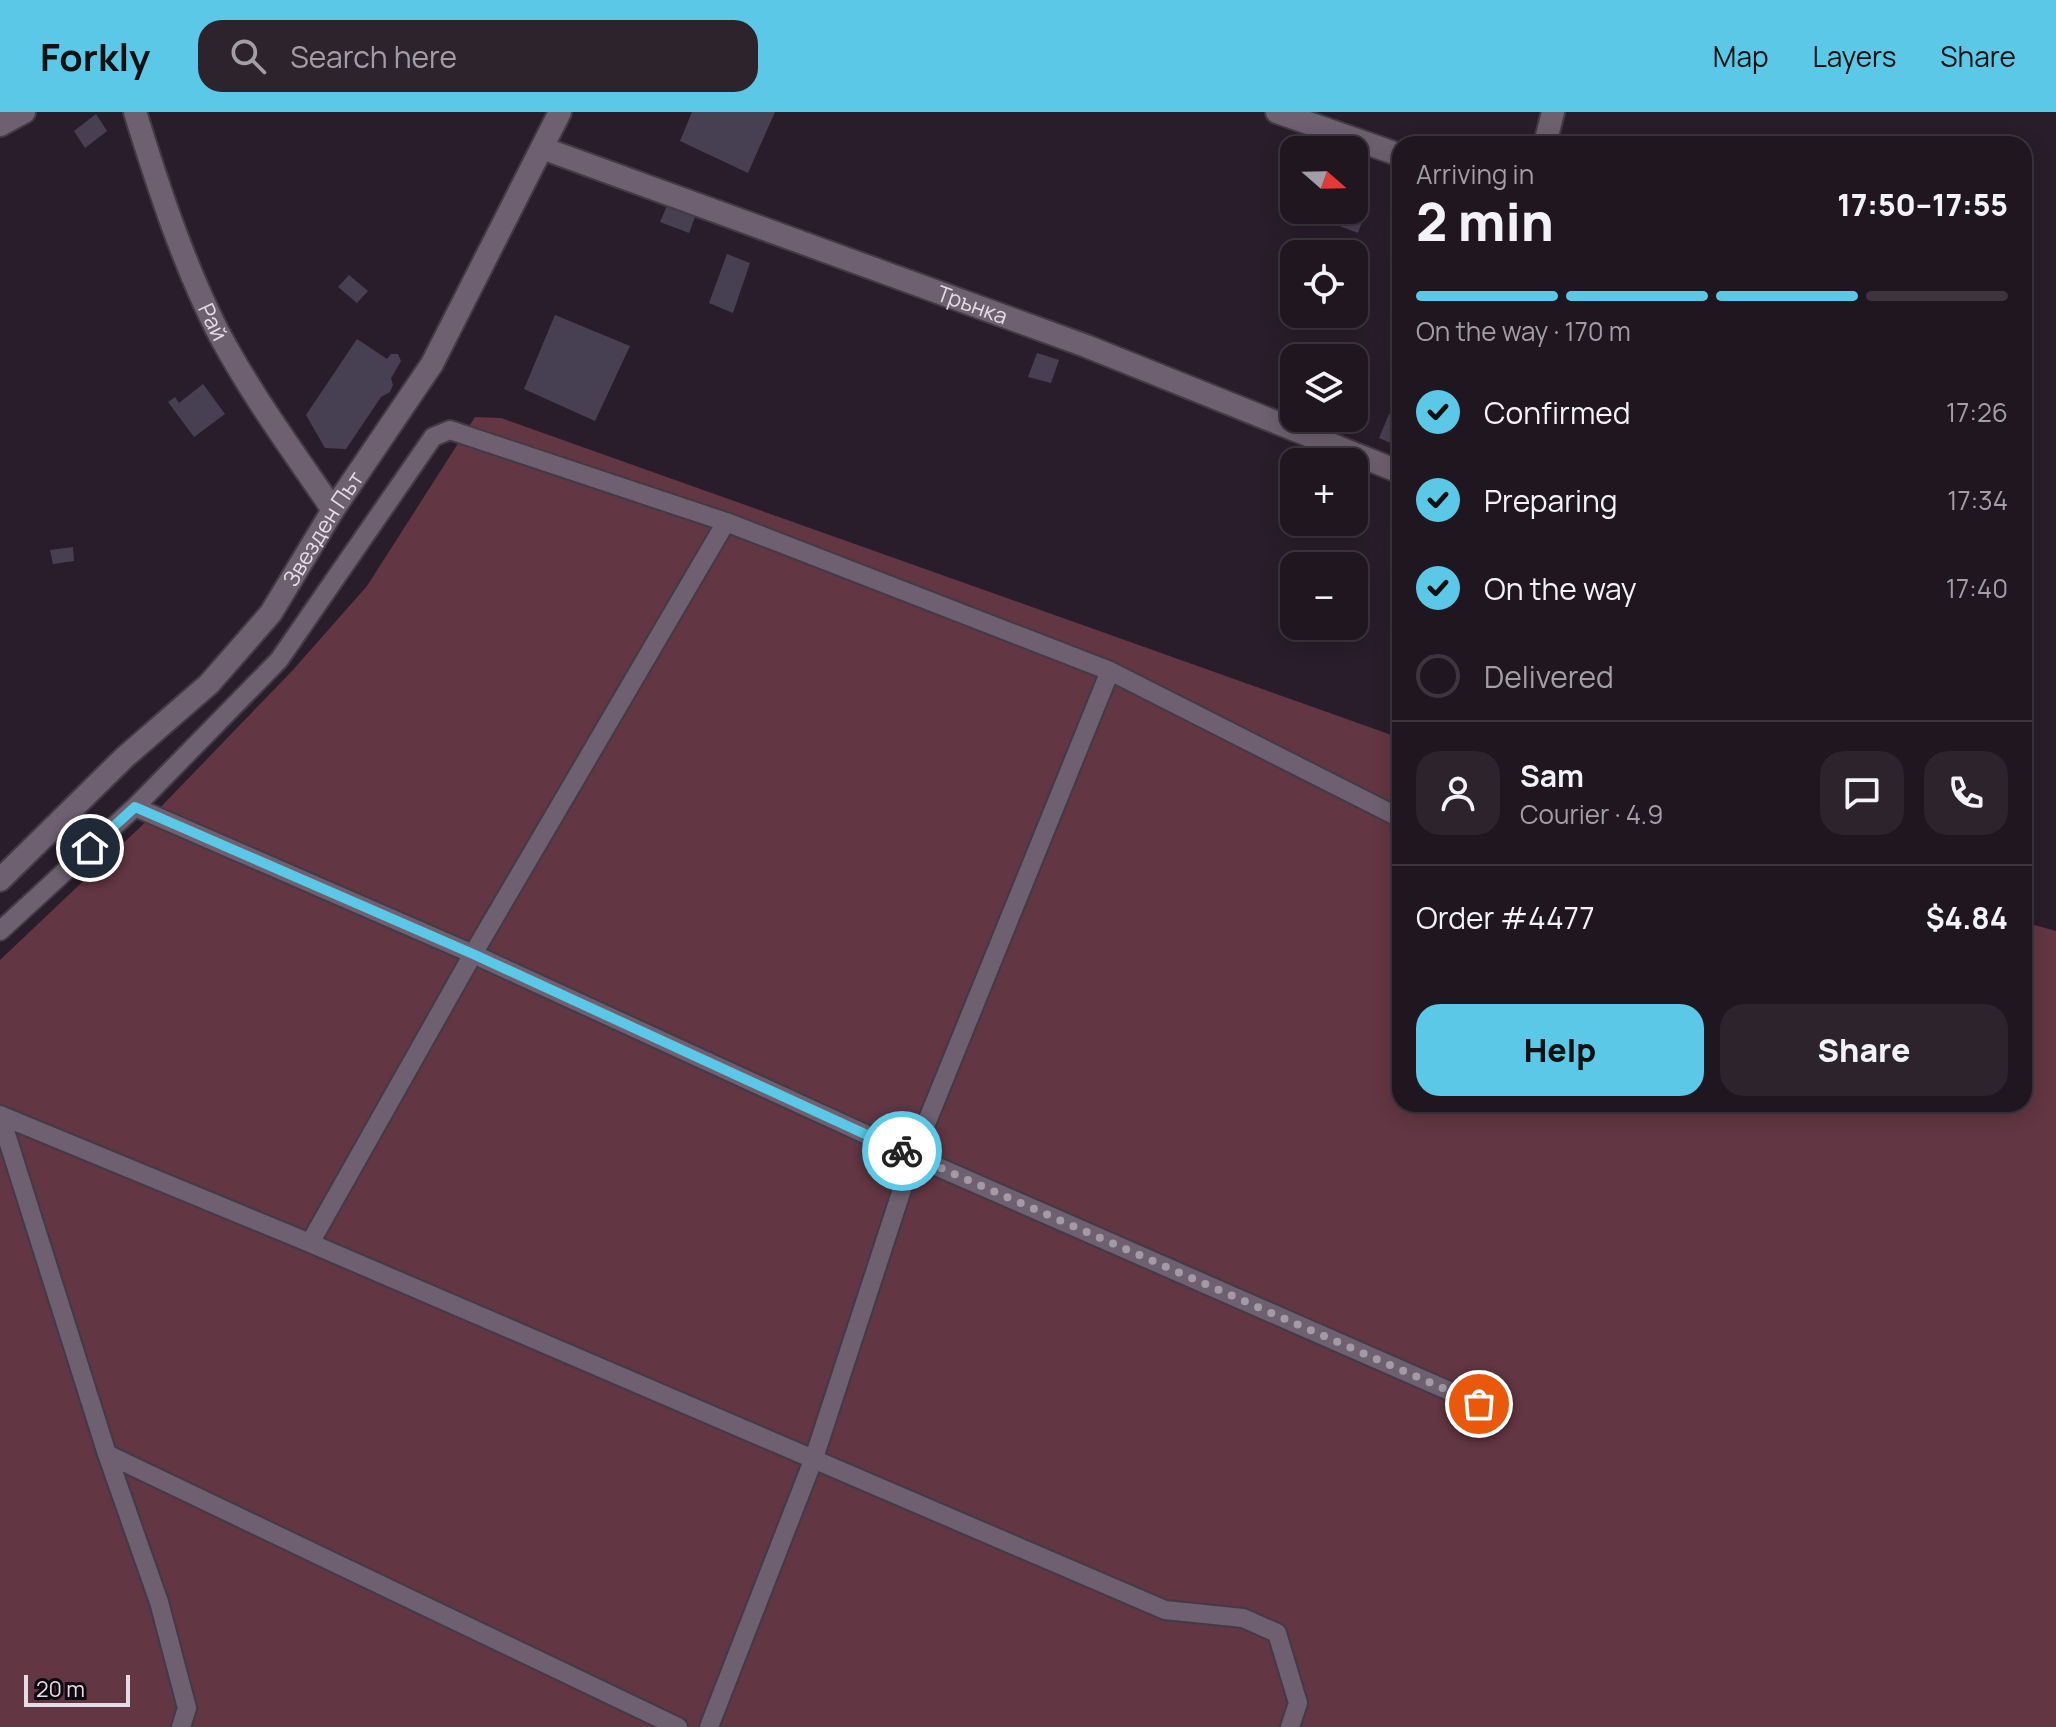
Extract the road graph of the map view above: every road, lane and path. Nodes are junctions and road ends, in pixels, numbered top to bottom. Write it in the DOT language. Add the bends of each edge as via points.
graph roads {
  1 [pos="24,112"];
  2 [pos="135,112"];
  3 [pos="560,112"];
  4 [pos="1277,112"];
  5 [pos="1553,112"];
  6 [pos="0,125"];
  7 [pos="1547,136"];
  8 [pos="542,148"];
  9 [pos="1392,152"];
  10 [pos="1392,469"];
  11 [pos="333,510"];
  12 [pos="726,522"];
  13 [pos="1110,671"];
  14 [pos="135,807"];
  15 [pos="1392,814"];
  16 [pos="0,880"];
  17 [pos="0,931"];
  18 [pos="473,954"];
  19 [pos="0,1115"];
  20 [pos="913,1156"];
  21 [pos="310,1243"];
  22 [pos="1479,1404"];
  23 [pos="107,1454"];
  24 [pos="814,1458"];
  25 [pos="181,1727"];
  26 [pos="678,1727"];
  27 [pos="709,1727"];
  28 [pos="1290,1727"];
  1 -- 6 [label="street"];
  2 -- 11 [label="street, Рай" via="163,202 217,330"];
  3 -- 8 [label="street, Звезден Път"];
  4 -- 9 [label="street"];
  5 -- 7 [label="street"];
  8 -- 10 [label="street, Трънка" via="1086,346"];
  8 -- 11 [label="street, Звезден Път" via="432,364"];
  11 -- 16 [label="street, Звезден Път" via="271,613 209,684 125,757"];
  12 -- 13 [label="lane"];
  12 -- 14 [label="lane" via="450,430 433,437 279,660"];
  12 -- 18 [label="lane"];
  13 -- 15 [label="lane"];
  13 -- 20 [label="lane"];
  14 -- 17 [label="lane"];
  14 -- 18 [label="lane"];
  18 -- 20 [label="lane"];
  18 -- 21 [label="lane"];
  19 -- 21 [label="lane"];
  19 -- 23 [label="lane"];
  20 -- 22 [label="lane"];
  20 -- 24 [label="lane"];
  21 -- 24 [label="lane"];
  23 -- 25 [label="lane" via="159,1602 187,1708"];
  23 -- 26 [label="lane"];
  24 -- 27 [label="lane"];
  24 -- 28 [label="lane" via="1165,1610 1243,1618 1277,1633 1298,1703"];
}
